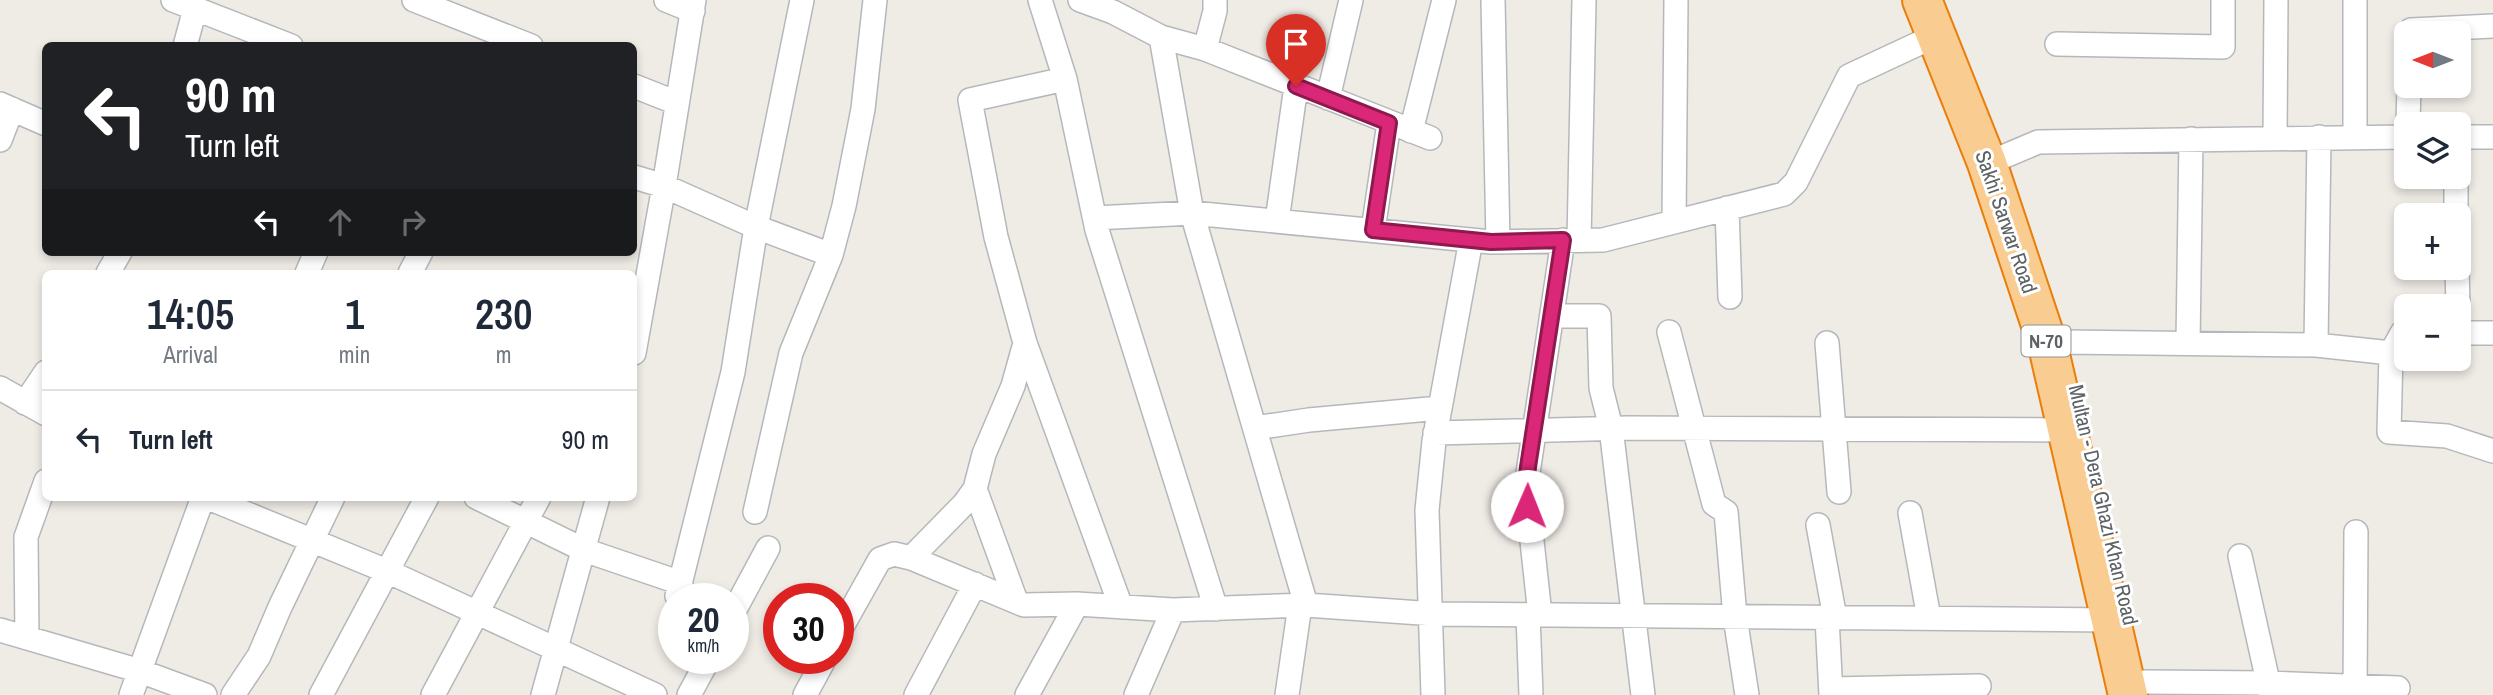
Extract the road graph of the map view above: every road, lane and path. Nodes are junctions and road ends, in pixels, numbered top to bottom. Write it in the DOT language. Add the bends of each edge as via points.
graph roads {
  1 [pos="173,0"];
  2 [pos="414,0"];
  3 [pos="666,0"];
  4 [pos="802,0"];
  5 [pos="875,0"];
  6 [pos="1040,0"];
  7 [pos="1080,0"];
  8 [pos="1215,0"];
  9 [pos="1351,0"];
  10 [pos="1444,0"];
  11 [pos="1493,0"];
  12 [pos="1584,0"];
  13 [pos="1676,0"];
  14 [pos="1922,0"];
  15 [pos="2223,0"];
  16 [pos="2276,0"];
  17 [pos="2355,0"];
  18 [pos="694,6"];
  19 [pos="1114,6"];
  20 [pos="195,9"];
  21 [pos="1940,17"];
  22 [pos="2493,26"];
  23 [pos="2471,27"];
  24 [pos="1161,37"];
  25 [pos="186,42"];
  26 [pos="282,42"];
  27 [pos="521,42"];
  28 [pos="2056,44"];
  29 [pos="1205,49"];
  30 [pos="1065,79"];
  31 [pos="1296,86"];
  32 [pos="637,87"];
  33 [pos="1328,98"];
  34 [pos="677,103"];
  35 [pos="6,106"];
  36 [pos="42,122"];
  37 [pos="1389,123"];
  38 [pos="2319,137"];
  39 [pos="2355,137"];
  40 [pos="2394,137"];
  41 [pos="2471,137"];
  42 [pos="2275,138"];
  43 [pos="2493,138"];
  44 [pos="0,139"];
  45 [pos="2191,139"];
  46 [pos="2005,156"];
  47 [pos="637,178"];
  48 [pos="664,186"];
  49 [pos="1727,208"];
  50 [pos="1192,213"];
  51 [pos="1095,218"];
  52 [pos="1277,221"];
  53 [pos="1674,222"];
  54 [pos="756,227"];
  55 [pos="1373,230"];
  56 [pos="1471,240"];
  57 [pos="1571,240"];
  58 [pos="1498,242"];
  59 [pos="831,255"];
  60 [pos="1730,298"];
  61 [pos="1552,316"];
  62 [pos="1669,332"];
  63 [pos="2471,333"];
  64 [pos="2493,333"];
  65 [pos="637,336"];
  66 [pos="1024,343"];
  67 [pos="1827,343"];
  68 [pos="2188,343"];
  69 [pos="2057,344"];
  70 [pos="2316,345"];
  71 [pos="2394,347"];
  72 [pos="2391,353"];
  73 [pos="42,378"];
  74 [pos="0,388"];
  75 [pos="25,403"];
  76 [pos="1440,408"];
  77 [pos="42,412"];
  78 [pos="1255,428"];
  79 [pos="1611,428"];
  80 [pos="1694,428"];
  81 [pos="1833,428"];
  82 [pos="1534,430"];
  83 [pos="2067,430"];
  84 [pos="1435,433"];
  85 [pos="2493,452"];
  86 [pos="975,489"];
  87 [pos="42,492"];
  88 [pos="1839,492"];
  89 [pos="203,501"];
  90 [pos="214,501"];
  91 [pos="331,501"];
  92 [pos="425,501"];
  93 [pos="484,501"];
  94 [pos="537,501"];
  95 [pos="597,501"];
  96 [pos="755,512"];
  97 [pos="1910,513"];
  98 [pos="525,521"];
  99 [pos="1818,525"];
  100 [pos="2356,533"];
  101 [pos="312,541"];
  102 [pos="768,548"];
  103 [pos="584,550"];
  104 [pos="2240,556"];
  105 [pos="911,558"];
  106 [pos="389,572"];
  107 [pos="749,583"];
  108 [pos="975,584"];
  109 [pos="1016,601"];
  110 [pos="1077,604"];
  111 [pos="854,605"];
  112 [pos="1303,605"];
  113 [pos="1121,607"];
  114 [pos="1216,609"];
  115 [pos="1173,610"];
  116 [pos="477,614"];
  117 [pos="1429,614"];
  118 [pos="1534,615"];
  119 [pos="1632,616"];
  120 [pos="1735,617"];
  121 [pos="1831,618"];
  122 [pos="1929,618"];
  123 [pos="2110,620"];
  124 [pos="0,630"];
  125 [pos="27,638"];
  126 [pos="557,648"];
  127 [pos="140,671"];
  128 [pos="700,674"];
  129 [pos="816,674"];
  130 [pos="1979,686"];
  131 [pos="2399,688"];
  132 [pos="2270,689"];
  133 [pos="1899,691"];
  134 [pos="2140,691"];
  135 [pos="2356,691"];
  136 [pos="1831,692"];
  137 [pos="131,695"];
  138 [pos="205,695"];
  139 [pos="233,695"];
  140 [pos="321,695"];
  141 [pos="433,695"];
  142 [pos="543,695"];
  143 [pos="655,695"];
  144 [pos="689,695"];
  145 [pos="805,695"];
  146 [pos="916,695"];
  147 [pos="1027,695"];
  148 [pos="1136,695"];
  149 [pos="1287,695"];
  150 [pos="1433,695"];
  151 [pos="1531,695"];
  152 [pos="1643,695"];
  153 [pos="1747,695"];
  1 -- 20 [label="street"];
  2 -- 27 [label="street"];
  3 -- 18 [label="street"];
  4 -- 54 [label="street"];
  5 -- 59 [label="street" via="863,109"];
  6 -- 30 [label="street"];
  7 -- 19 [label="street"];
  8 -- 29 [label="street"];
  9 -- 33 [label="street"];
  10 -- 37 [label="street" via="1420,134"];
  11 -- 58 [label="street"];
  12 -- 57 [label="street"];
  13 -- 53 [label="street"];
  14 -- 21 [label="highway, Sakhi Sarwar Road / N-70"];
  15 -- 28 [label="street" via="2223,47"];
  16 -- 42 [label="street"];
  17 -- 39 [label="street"];
  18 -- 34 [label="street"];
  19 -- 24 [label="street"];
  20 -- 25 [label="street"];
  20 -- 26 [label="street"];
  21 -- 46 [label="highway, Multan - Dera Ghazi Khan Road / N-70"];
  21 -- 49 [label="street" via="1849,76 1796,182 1784,194"];
  21 -- 69 [label="highway, Sakhi Sarwar Road / N-70" via="1987,163"];
  22 -- 23 [label="street"];
  24 -- 29 [label="street"];
  24 -- 50 [label="street"];
  29 -- 31 [label="street"];
  30 -- 51 [label="street"];
  30 -- 66 [label="street" via="970,100 996,237"];
  31 -- 33 [label="street"];
  31 -- 52 [label="street"];
  32 -- 34 [label="street"];
  33 -- 37 [label="street"];
  34 -- 48 [label="street"];
  35 -- 36 [label="street"];
  35 -- 44 [label="street"];
  37 -- 55 [label="street"];
  38 -- 39 [label="street"];
  38 -- 42 [label="street"];
  38 -- 70 [label="street"];
  39 -- 40 [label="street"];
  41 -- 43 [label="street"];
  42 -- 45 [label="street"];
  45 -- 46 [label="street" via="2038,142"];
  45 -- 68 [label="street"];
  46 -- 69 [label="highway, Multan - Dera Ghazi Khan Road / N-70"];
  47 -- 48 [label="street"];
  48 -- 54 [label="street"];
  48 -- 65 [label="street"];
  49 -- 53 [label="street"];
  49 -- 60 [label="street"];
  50 -- 51 [label="street"];
  50 -- 52 [label="street"];
  50 -- 78 [label="street"];
  51 -- 114 [label="street"];
  52 -- 55 [label="street"];
  53 -- 57 [label="street" via="1603,240"];
  54 -- 59 [label="street"];
  54 -- 103 [label="street" via="733,372 679,590"];
  55 -- 56 [label="street"];
  56 -- 58 [label="street"];
  56 -- 76 [label="street"];
  57 -- 58 [label="street"];
  57 -- 61 [label="street"];
  59 -- 96 [label="street" via="791,353"];
  61 -- 79 [label="street" via="1599,316 1601,388"];
  61 -- 82 [label="street"];
  62 -- 80 [label="street"];
  63 -- 64 [label="street"];
  66 -- 86 [label="street"];
  66 -- 113 [label="street"];
  67 -- 81 [label="street"];
  68 -- 69 [label="street"];
  68 -- 70 [label="street"];
  69 -- 83 [label="highway, Sakhi Sarwar Road / N-70"];
  69 -- 134 [label="highway, Multan - Dera Ghazi Khan Road / N-70"];
  70 -- 72 [label="street"];
  71 -- 72 [label="street"];
  72 -- 85 [label="street" via="2389,432 2447,436"];
  73 -- 75 [label="street"];
  74 -- 75 [label="street"];
  75 -- 77 [label="street"];
  76 -- 78 [label="street"];
  76 -- 84 [label="street"];
  78 -- 112 [label="street"];
  79 -- 80 [label="street"];
  79 -- 82 [label="street"];
  79 -- 119 [label="street"];
  80 -- 81 [label="street"];
  80 -- 120 [label="street" via="1714,503 1726,512"];
  81 -- 83 [label="street"];
  81 -- 88 [label="street"];
  82 -- 84 [label="street"];
  82 -- 118 [label="street" via="1526,486"];
  83 -- 123 [label="highway, Sakhi Sarwar Road / N-70"];
  84 -- 117 [label="street" via="1427,510"];
  86 -- 105 [label="street"];
  86 -- 109 [label="street"];
  87 -- 125 [label="street" via="26,537"];
  89 -- 127 [label="street"];
  90 -- 101 [label="street"];
  91 -- 101 [label="street"];
  92 -- 106 [label="street"];
  93 -- 98 [label="street"];
  94 -- 98 [label="street"];
  95 -- 103 [label="street"];
  97 -- 122 [label="street"];
  98 -- 103 [label="street"];
  98 -- 116 [label="street"];
  99 -- 121 [label="street"];
  100 -- 135 [label="street"];
  101 -- 106 [label="street"];
  101 -- 139 [label="street" via="259,656"];
  102 -- 107 [label="street"];
  103 -- 126 [label="street"];
  104 -- 132 [label="street"];
  105 -- 108 [label="street"];
  105 -- 111 [label="street" via="894,554 880,559"];
  106 -- 116 [label="street"];
  106 -- 140 [label="street"];
  108 -- 109 [label="street"];
  108 -- 146 [label="street"];
  109 -- 110 [label="street"];
  110 -- 113 [label="street"];
  110 -- 147 [label="street"];
  112 -- 114 [label="street"];
  112 -- 117 [label="street"];
  112 -- 149 [label="street"];
  113 -- 115 [label="street"];
  114 -- 115 [label="street"];
  115 -- 148 [label="street"];
  116 -- 126 [label="street"];
  116 -- 141 [label="street"];
  117 -- 118 [label="street"];
  117 -- 150 [label="street"];
  118 -- 119 [label="street"];
  118 -- 151 [label="street"];
  119 -- 120 [label="street"];
  119 -- 152 [label="street"];
  120 -- 121 [label="street"];
  120 -- 153 [label="street"];
  121 -- 122 [label="street"];
  121 -- 136 [label="street"];
  122 -- 123 [label="street"];
  123 -- 134 [label="highway, Sakhi Sarwar Road / N-70"];
  124 -- 125 [label="street"];
  125 -- 127 [label="street"];
  126 -- 142 [label="street"];
  126 -- 143 [label="street"];
  127 -- 137 [label="street"];
  127 -- 138 [label="street"];
  128 -- 144 [label="street"];
  129 -- 145 [label="street"];
  130 -- 133 [label="street"];
  131 -- 135 [label="street"];
  132 -- 134 [label="street"];
  132 -- 135 [label="street"];
  133 -- 136 [label="street"];
}
